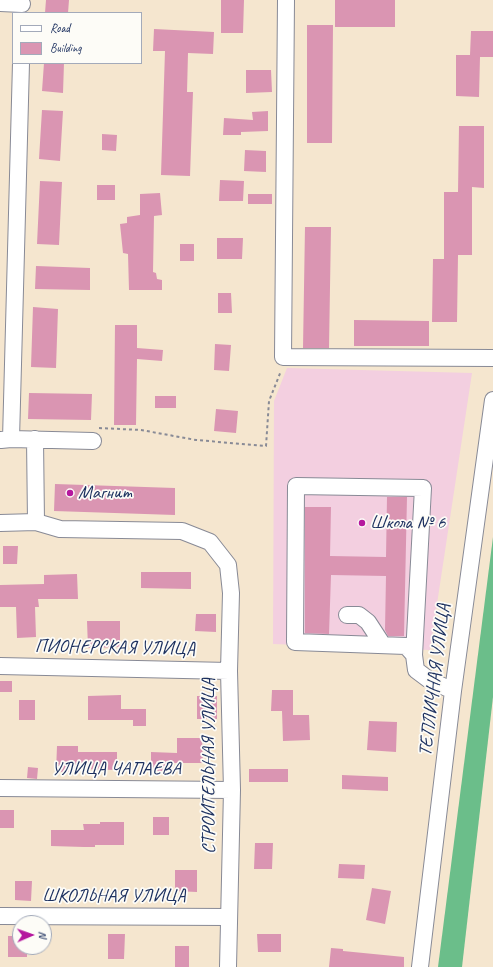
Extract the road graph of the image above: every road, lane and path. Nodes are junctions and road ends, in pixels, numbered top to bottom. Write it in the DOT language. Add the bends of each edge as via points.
graph roads {
  1 [pos="286,0"];
  2 [pos="0,3"];
  3 [pos="22,6"];
  4 [pos="21,64"];
  5 [pos="493,358"];
  6 [pos="283,366"];
  7 [pos="493,400"];
  8 [pos="94,434"];
  9 [pos="6,439"];
  10 [pos="35,439"];
  11 [pos="0,522"];
  12 [pos="36,522"];
  13 [pos="347,615"];
  14 [pos="383,645"];
  15 [pos="414,655"];
  16 [pos="0,666"];
  17 [pos="229,670"];
  18 [pos="452,691"];
  19 [pos="0,788"];
  20 [pos="232,790"];
  21 [pos="0,916"];
  22 [pos="228,917"];
  23 [pos="228,967"];
  24 [pos="420,967"];
  1 -- 5 [label="street" via="283,357"];
  2 -- 3 [label="street"];
  4 -- 9 [label="street"];
  6 -- 8 [label="path" via="269,401 266,446 196,440 141,430"];
  7 -- 18 [label="street, ТЕПЛИЧНАЯ УЛИЦА"];
  8 -- 10 [label="street"];
  9 -- 10 [label="street"];
  10 -- 12 [label="street"];
  11 -- 12 [label="street"];
  12 -- 17 [label="street, СТРОИТЕЛЬНАЯ УЛИЦА" via="60,529 182,531 210,542 228,565 231,592"];
  13 -- 14 [label="street" via="359,615 368,622"];
  14 -- 15 [label="street" via="406,646"];
  14 -- 15 [label="street" via="295,642 296,486 423,488"];
  15 -- 18 [label="street" via="416,670"];
  16 -- 17 [label="street, ПИОНЕРСКАЯ УЛИЦА"];
  17 -- 20 [label="street, СТРОИТЕЛЬНАЯ УЛИЦА"];
  18 -- 24 [label="street, ТЕПЛИЧНАЯ УЛИЦА"];
  19 -- 20 [label="street, УЛИЦА ЧАПАЕВА"];
  20 -- 22 [label="street, СТРОИТЕЛЬНАЯ УЛИЦА"];
  21 -- 22 [label="street, ШКОЛЬНАЯ УЛИЦА"];
  22 -- 23 [label="street, СТРОИТЕЛЬНАЯ УЛИЦА"];
}
